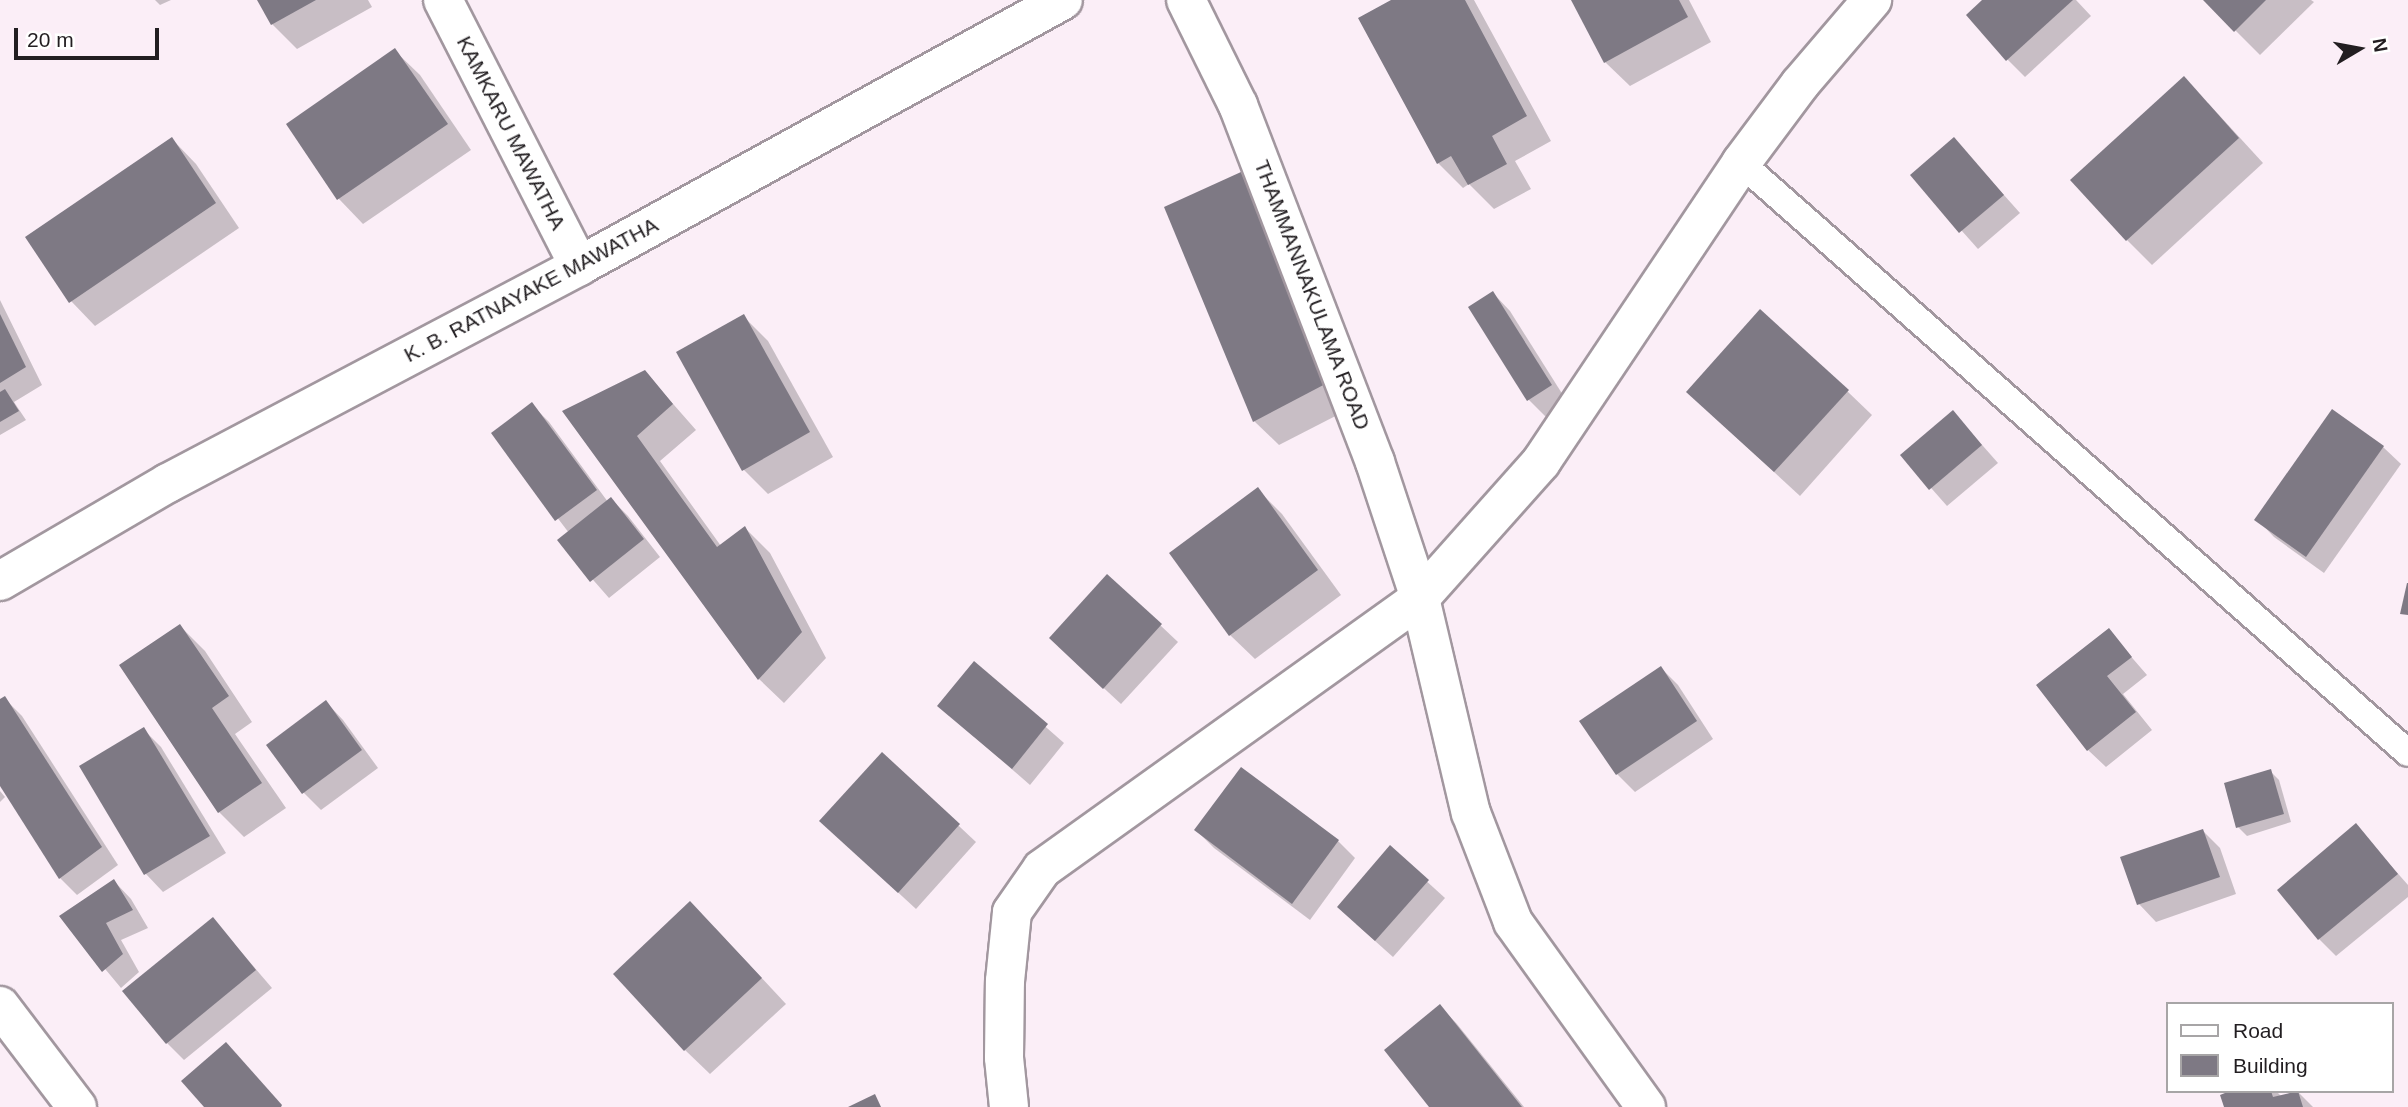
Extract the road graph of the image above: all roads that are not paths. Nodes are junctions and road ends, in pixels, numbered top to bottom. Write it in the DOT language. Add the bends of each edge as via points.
graph roads {
  1 [pos="443,0"];
  2 [pos="1063,0"];
  3 [pos="1186,0"];
  4 [pos="1872,0"];
  5 [pos="1741,163"];
  6 [pos="579,266"];
  7 [pos="0,581"];
  8 [pos="1420,598"];
  9 [pos="2408,753"];
  10 [pos="0,1006"];
  11 [pos="77,1107"];
  12 [pos="1009,1107"];
  13 [pos="1646,1107"];
  1 -- 6 [label="main road, KAMKARU MAWATHA"];
  2 -- 6 [label="main road, K. B. RATNAYAKE MAWATHA"];
  3 -- 8 [label="main road, THAMMANNAKULAMA ROAD" via="1259,157 1371,450"];
  4 -- 5 [label="main road" via="1800,84"];
  5 -- 8 [label="main road" via="1541,462"];
  5 -- 9 [label="lane"];
  6 -- 7 [label="main road, K. B. RATNAYAKE MAWATHA" via="168,483"];
  8 -- 12 [label="main road" via="1042,869 1012,912 1005,981"];
  8 -- 13 [label="main road, THAMMANNAKULAMA ROAD" via="1471,813 1513,922"];
  10 -- 11 [label="main road"];
}
